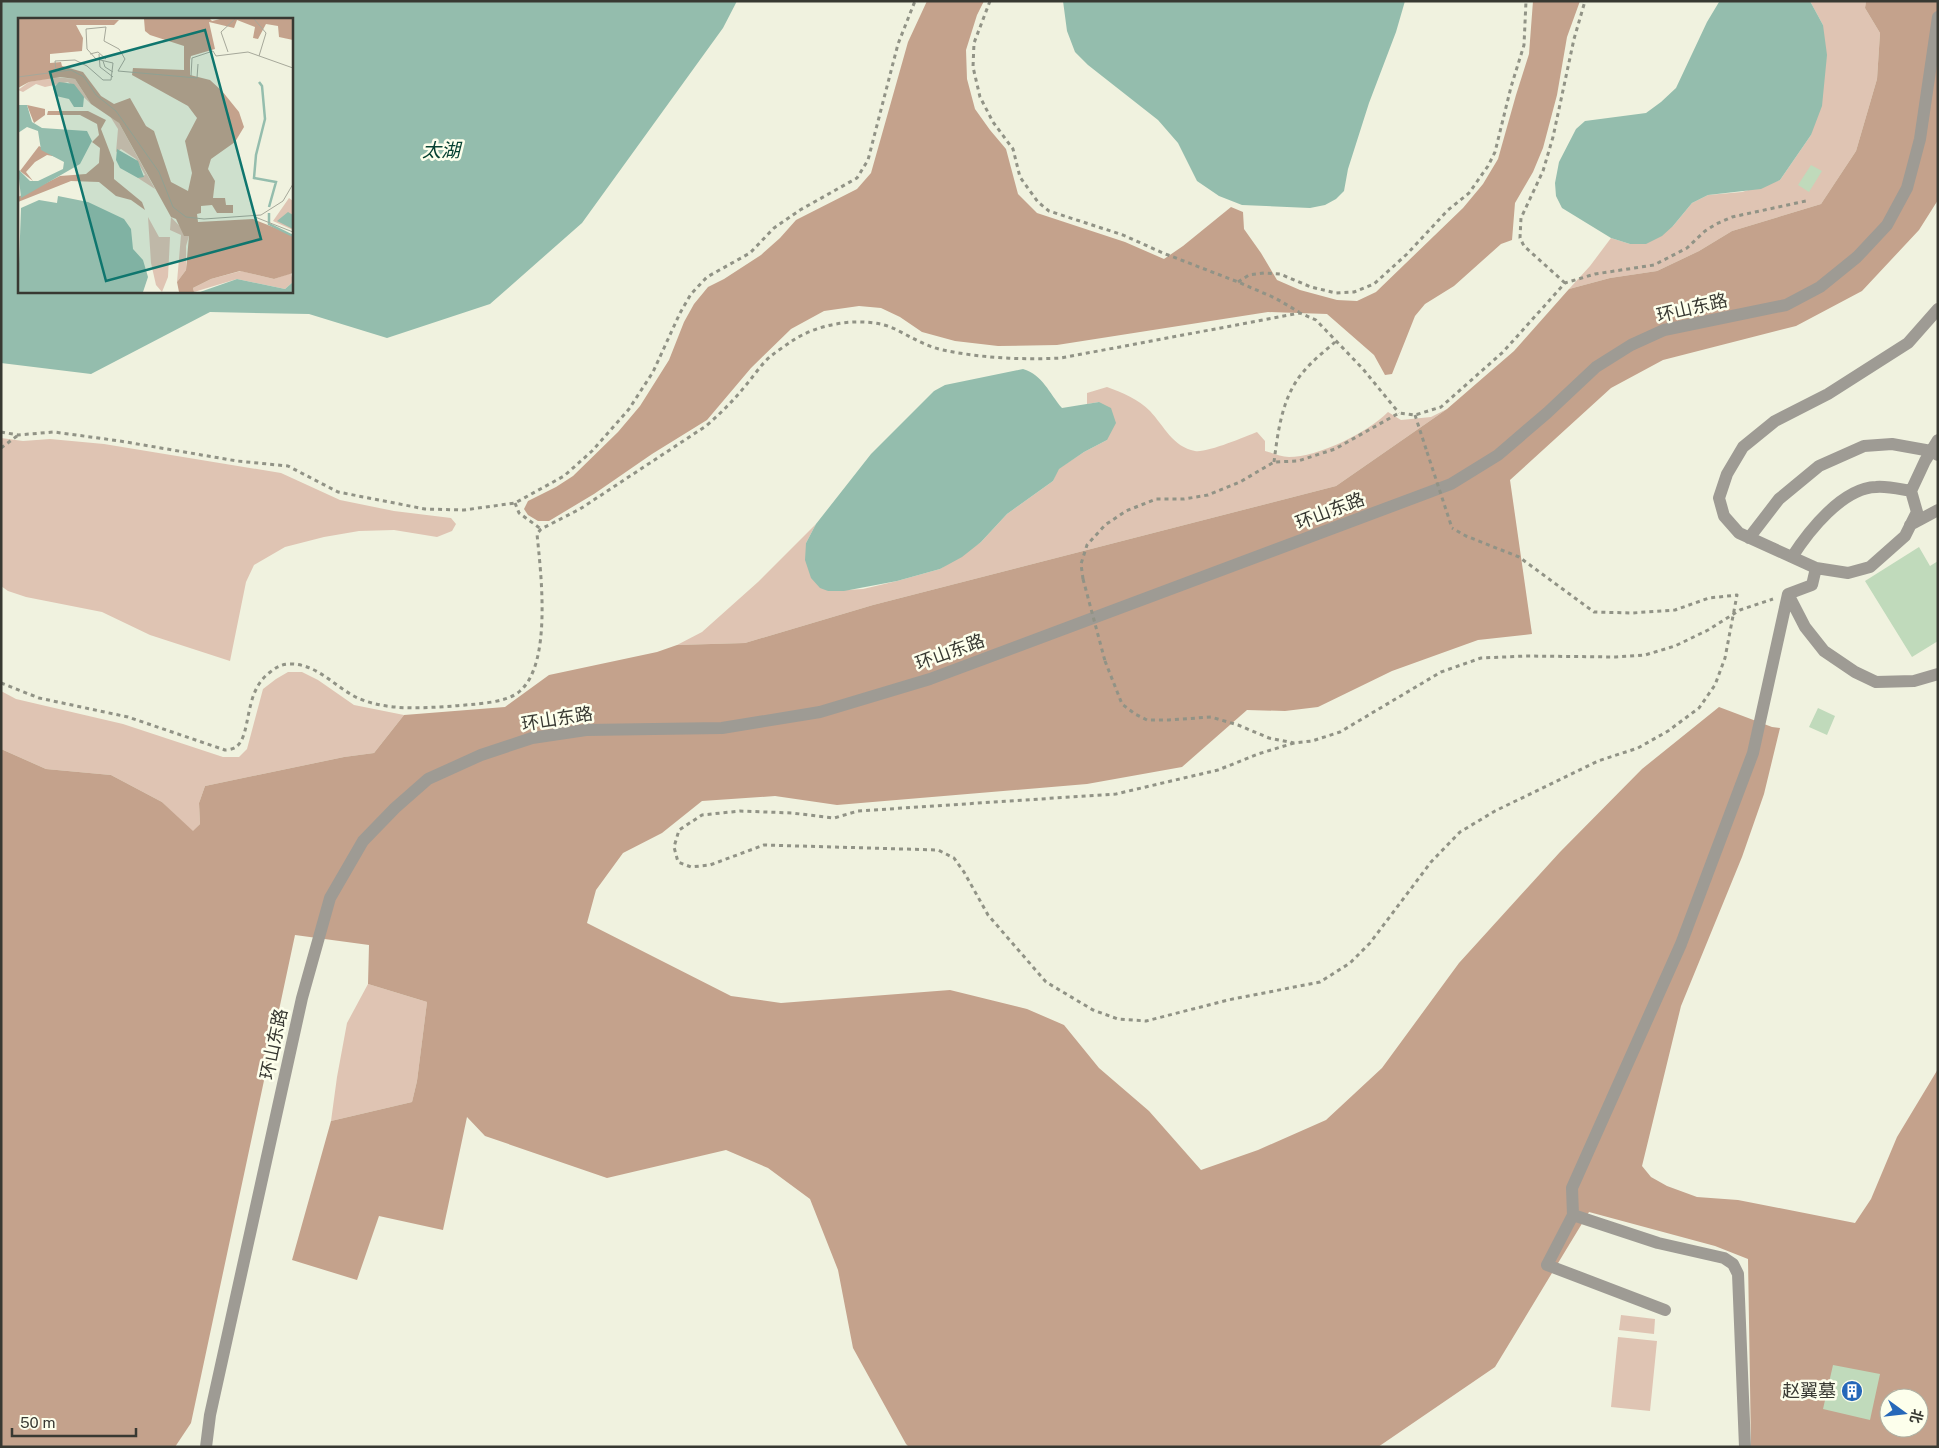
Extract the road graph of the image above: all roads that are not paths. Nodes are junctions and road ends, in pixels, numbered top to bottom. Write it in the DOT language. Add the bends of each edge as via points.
graph roads {
  1 [pos="1938,17"];
  2 [pos="1935,57"];
  3 [pos="1938,309"];
  4 [pos="1935,449"];
  5 [pos="1911,490"];
  6 [pos="1938,510"];
  7 [pos="1910,526"];
  8 [pos="1749,538"];
  9 [pos="1792,557"];
  10 [pos="1816,568"];
  11 [pos="1788,594"];
  12 [pos="1938,674"];
  13 [pos="1573,1215"];
  14 [pos="1665,1310"];
  15 [pos="205,1446"];
  16 [pos="1745,1447"];
  1 -- 2 [label="street, 环山东路"];
  2 -- 15 [label="street, 环山东路" via="1907,188 1887,225 1857,257 1820,287 1786,305 1664,330 1631,345 1596,367 1498,455 1451,484 930,679 820,712 722,728 586,730 532,738 481,755 428,779 363,841 330,898 302,998"];
  3 -- 8 [label="street" via="1908,343 1828,394 1775,421 1743,447 1727,474 1719,498 1724,516 1739,533"];
  4 -- 5 [label="street"];
  4 -- 8 [label="street" via="1892,444 1864,446 1819,466 1779,499"];
  5 -- 7 [label="street" via="1917,512"];
  5 -- 9 [label="street" via="1874,487 1852,494 1826,513"];
  6 -- 7 [label="street"];
  7 -- 10 [label="street" via="1906,536 1870,567 1848,573"];
  8 -- 9 [label="street"];
  9 -- 10 [label="street"];
  10 -- 11 [label="street" via="1812,584"];
  11 -- 12 [label="street" via="1805,627 1824,651 1855,672 1876,682 1914,681"];
  11 -- 13 [label="street" via="1754,752 1681,944 1572,1188"];
  13 -- 14 [label="street" via="1547,1265"];
  13 -- 16 [label="street" via="1658,1243 1724,1258 1733,1264 1738,1274"];
}
